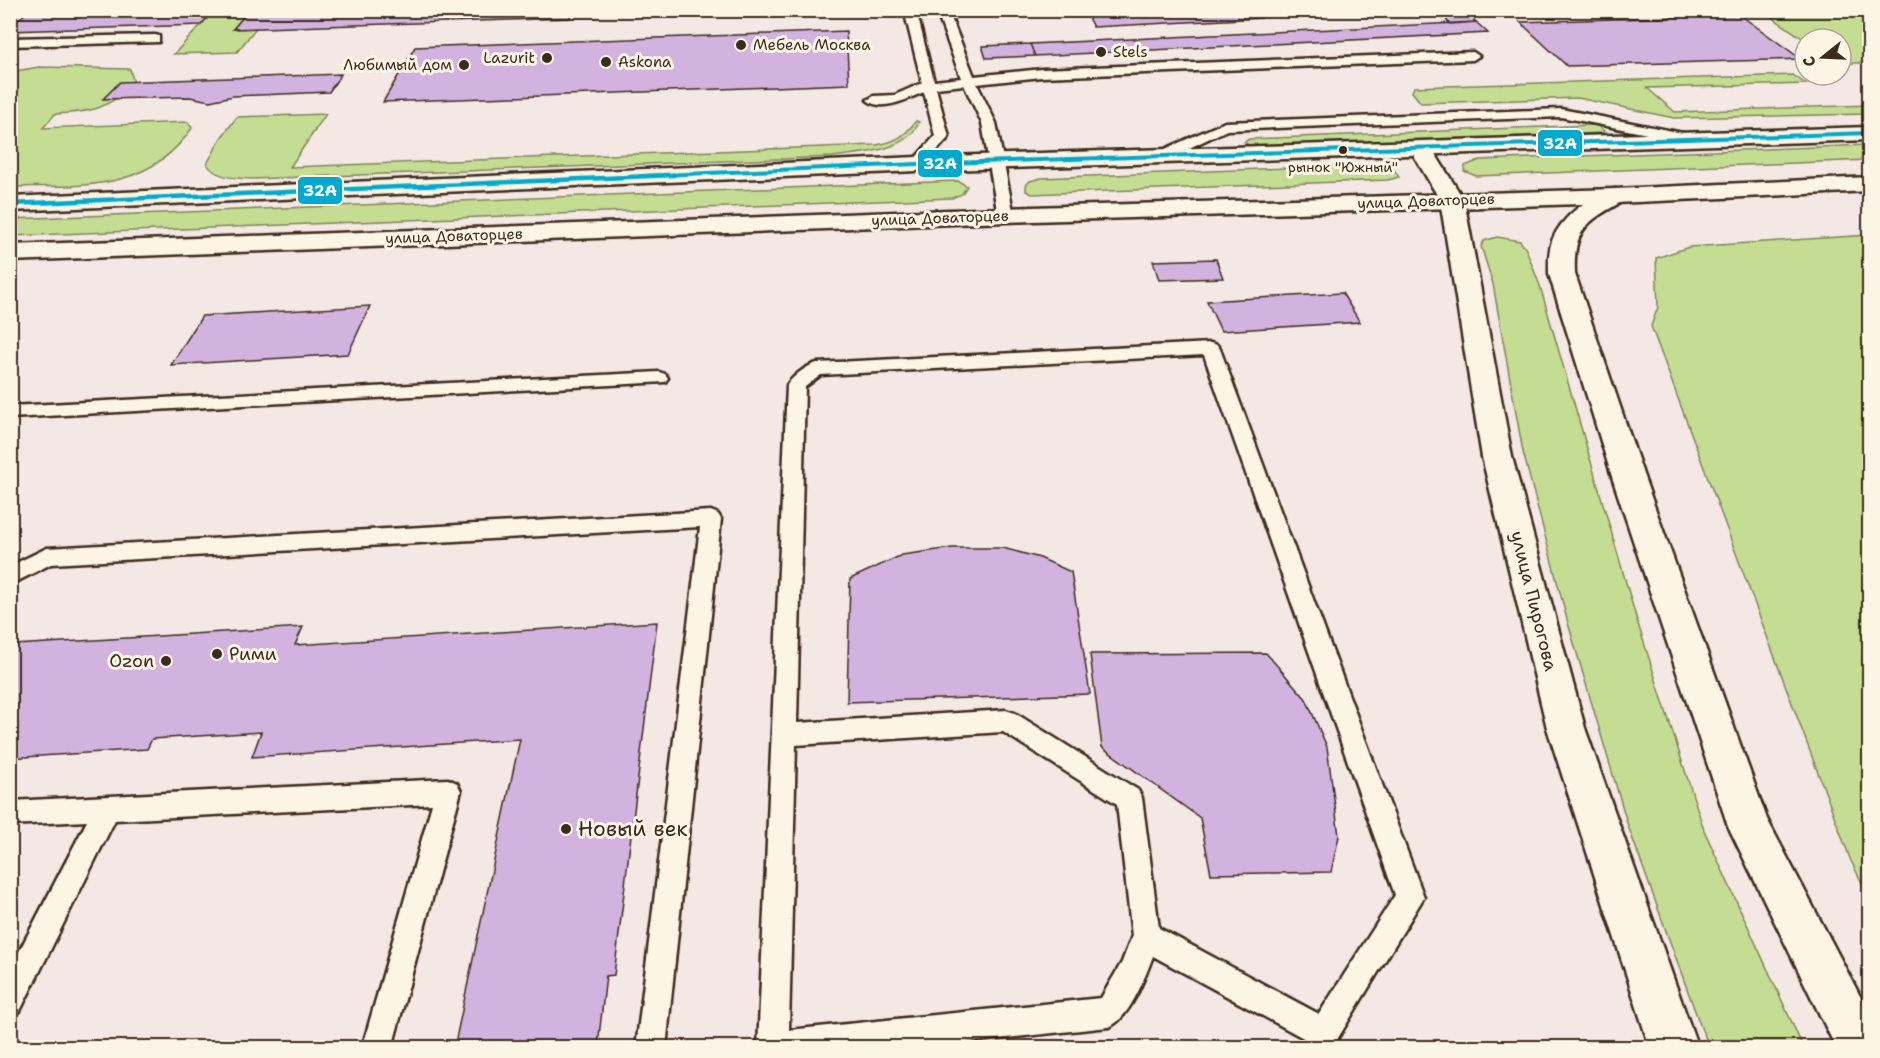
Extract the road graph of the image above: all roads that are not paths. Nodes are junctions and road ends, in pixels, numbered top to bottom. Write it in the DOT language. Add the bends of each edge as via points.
graph roads {
  1 [pos="910,10"];
  2 [pos="942,10"];
  3 [pos="155,39"];
  4 [pos="10,42"];
  5 [pos="1473,56"];
  6 [pos="969,81"];
  7 [pos="929,86"];
  8 [pos="874,100"];
  9 [pos="1869,133"];
  10 [pos="1702,140"];
  11 [pos="1421,149"];
  12 [pos="1159,157"];
  13 [pos="996,162"];
  14 [pos="917,164"];
  15 [pos="1869,184"];
  16 [pos="1615,196"];
  17 [pos="1452,200"];
  18 [pos="10,204"];
  19 [pos="1006,216"];
  20 [pos="10,253"];
  21 [pos="658,378"];
  22 [pos="10,412"];
  23 [pos="10,576"];
  24 [pos="783,735"];
  25 [pos="107,809"];
  26 [pos="10,813"];
  27 [pos="1146,936"];
  28 [pos="10,1001"];
  29 [pos="1322,1040"];
  30 [pos="377,1047"];
  31 [pos="651,1047"];
  32 [pos="773,1047"];
  33 [pos="1674,1047"];
  34 [pos="1861,1047"];
  1 -- 7 [label="lane"];
  2 -- 6 [label="lane"];
  3 -- 4 [label="lane"];
  5 -- 6 [label="lane" via="1041,73"];
  6 -- 7 [label="lane"];
  6 -- 13 [label="lane" via="989,123"];
  7 -- 8 [label="lane" via="897,99"];
  7 -- 14 [label="lane" via="942,137"];
  9 -- 10 [label="main road"];
  10 -- 11 [label="main road"];
  10 -- 12 [label="lane" via="1562,113 1225,126"];
  11 -- 12 [label="main road"];
  11 -- 17 [label="main road, улица Пирогова"];
  12 -- 13 [label="main road"];
  13 -- 14 [label="main road"];
  13 -- 19 [label="lane"];
  14 -- 18 [label="main road"];
  15 -- 16 [label="main road, улица Доваторцев"];
  16 -- 17 [label="main road, улица Доваторцев"];
  16 -- 34 [label="main road" via="1591,210 1572,228 1562,248 1562,274 1749,826"];
  17 -- 19 [label="main road, улица Доваторцев"];
  17 -- 33 [label="main road, улица Пирогова" via="1497,457 1566,728"];
  19 -- 20 [label="main road, улица Доваторцев"];
  21 -- 22 [label="lane"];
  23 -- 31 [label="lane" via="47,556 711,519"];
  24 -- 27 [label="lane" via="1006,721 1129,798"];
  24 -- 29 [label="lane" via="796,385 817,369 1211,349 1410,897"];
  24 -- 32 [label="lane"];
  25 -- 26 [label="lane"];
  25 -- 28 [label="lane"];
  25 -- 30 [label="lane" via="448,791"];
  27 -- 29 [label="lane"];
  27 -- 32 [label="lane" via="1133,971 1109,1012"];
}
